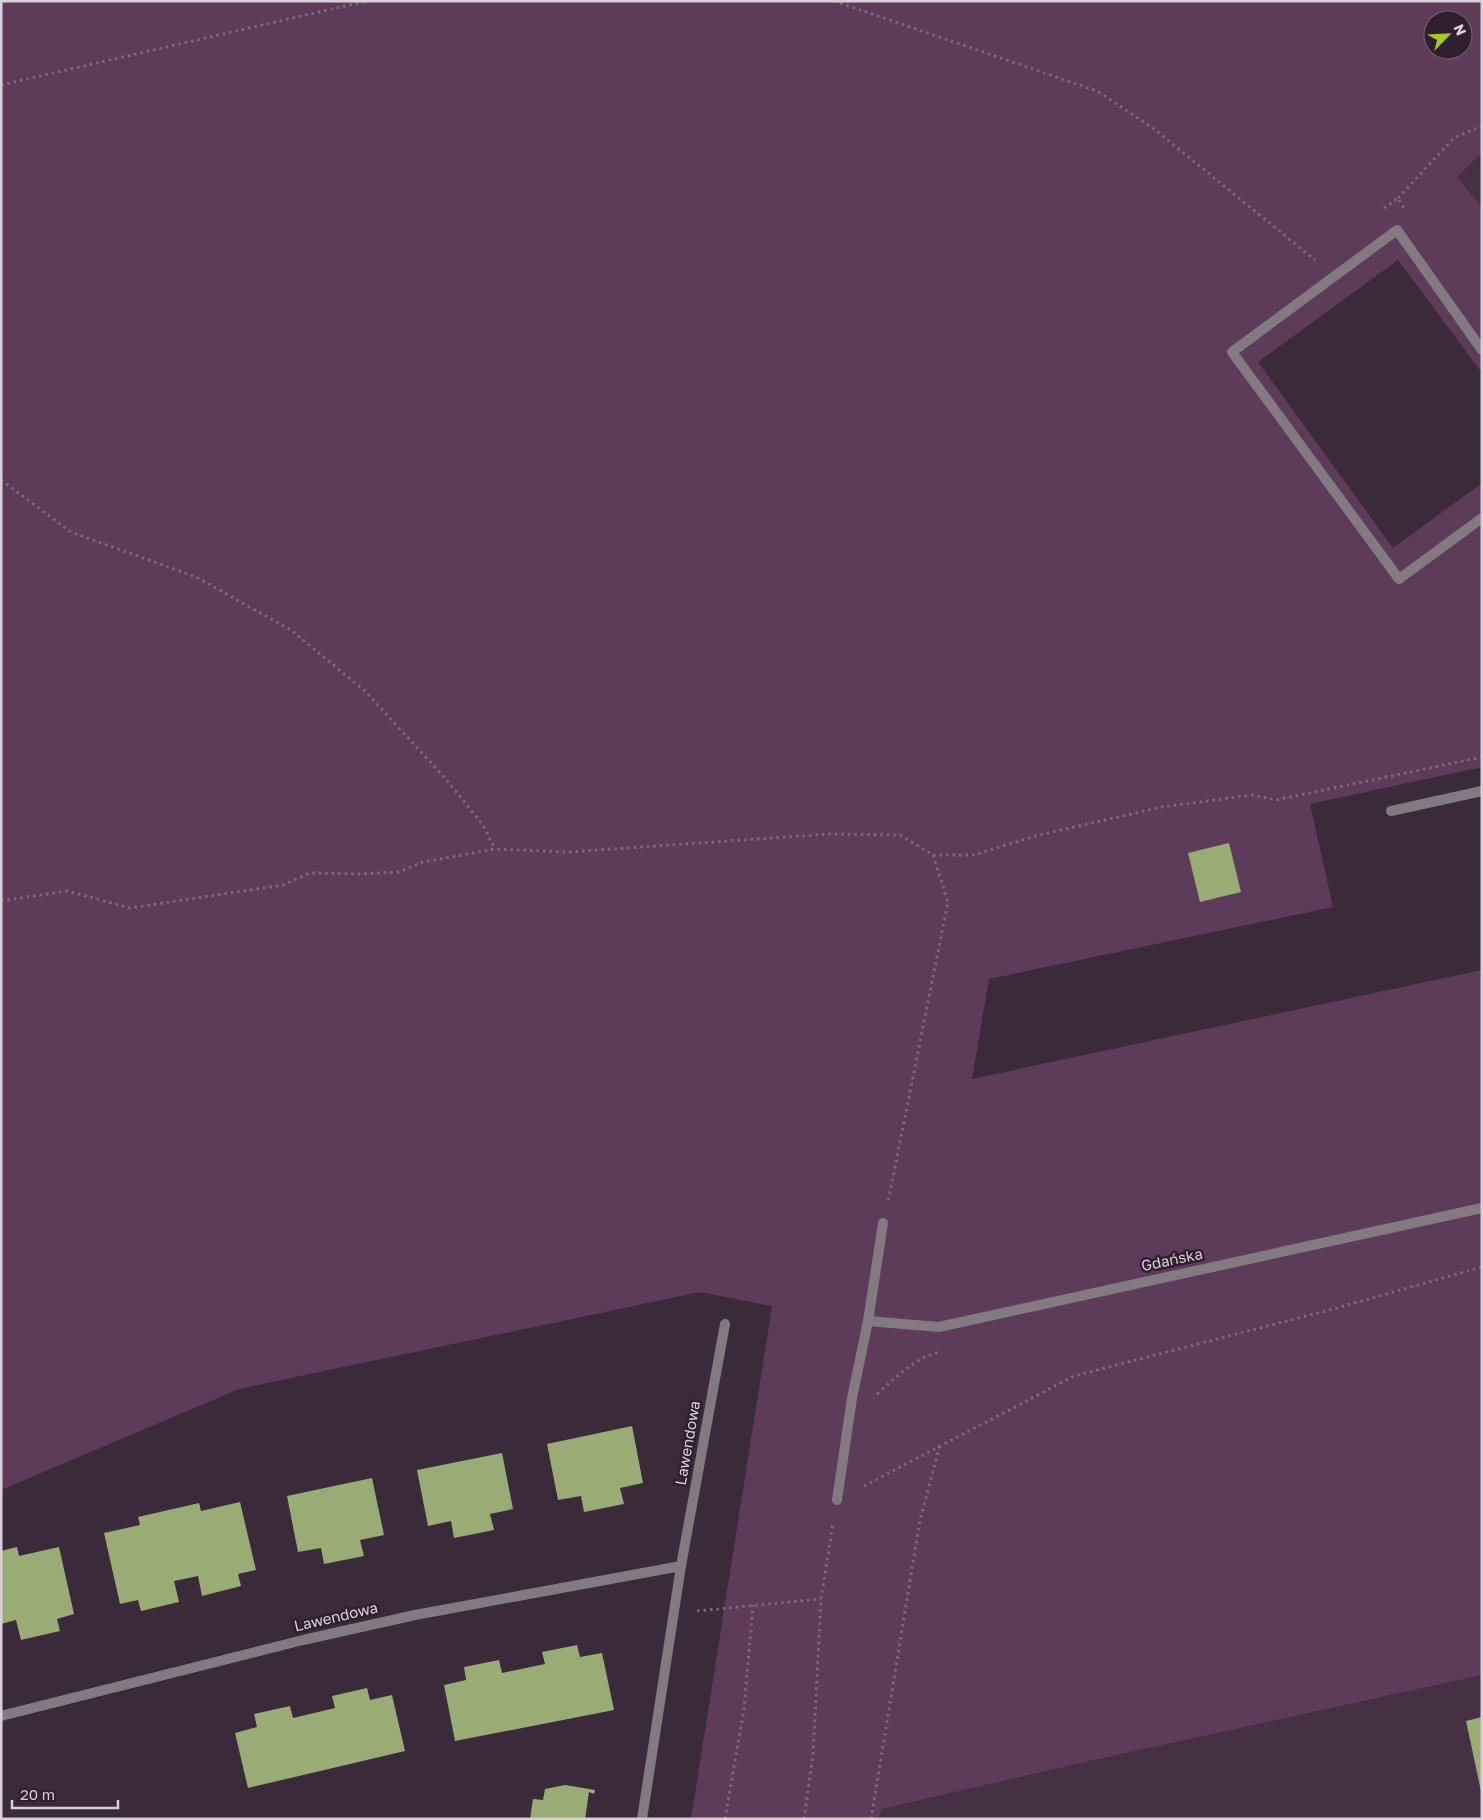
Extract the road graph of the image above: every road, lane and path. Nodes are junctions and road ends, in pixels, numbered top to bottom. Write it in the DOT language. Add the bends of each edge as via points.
graph roads {
  1 [pos="367,1"];
  2 [pos="834,1"];
  3 [pos="1,85"];
  4 [pos="1482,126"];
  5 [pos="1398,198"];
  6 [pos="1314,260"];
  7 [pos="1482,350"];
  8 [pos="1,480"];
  9 [pos="1482,518"];
  10 [pos="1482,757"];
  11 [pos="1482,791"];
  12 [pos="1391,811"];
  13 [pos="495,849"];
  14 [pos="933,855"];
  15 [pos="1,901"];
  16 [pos="1482,1208"];
  17 [pos="883,1223"];
  18 [pos="1482,1267"];
  19 [pos="868,1321"];
  20 [pos="725,1324"];
  21 [pos="940,1445"];
  22 [pos="837,1500"];
  23 [pos="681,1566"];
  24 [pos="821,1599"];
  25 [pos="753,1605"];
  26 [pos="674,1614"];
  27 [pos="1,1716"];
  28 [pos="642,1819"];
  29 [pos="724,1819"];
  30 [pos="804,1819"];
  31 [pos="872,1819"];
  1 -- 3 [label="path"];
  2 -- 6 [label="path" via="1097,91 1154,129"];
  4 -- 5 [label="path" via="1454,138"];
  7 -- 9 [label="street" via="1397,230 1232,352 1399,579"];
  8 -- 13 [label="path" via="71,532 196,577 291,630 365,691 445,778 482,825"];
  10 -- 14 [label="path" via="1276,800 1252,795 1162,807 1039,835 974,855"];
  11 -- 12 [label="street"];
  13 -- 14 [label="path" via="569,852 830,834 900,835"];
  13 -- 15 [label="path" via="423,862 399,872 310,873 283,884 130,908 67,891"];
  14 -- 17 [label="path" via="948,902"];
  16 -- 19 [label="street, Gdańska" via="939,1327"];
  17 -- 19 [label="street"];
  18 -- 21 [label="path" via="1074,1376"];
  19 -- 22 [label="street" via="852,1398"];
  20 -- 23 [label="street, Lawendowa"];
  21 -- 22 [label="path"];
  21 -- 31 [label="path" via="920,1520"];
  22 -- 24 [label="path"];
  23 -- 26 [label="street, Lawendowa"];
  23 -- 27 [label="street, Lawendowa" via="415,1615"];
  24 -- 25 [label="path"];
  24 -- 30 [label="path" via="813,1755"];
  25 -- 26 [label="path"];
  25 -- 29 [label="path" via="744,1709"];
  26 -- 28 [label="street, Lawendowa"];
}
